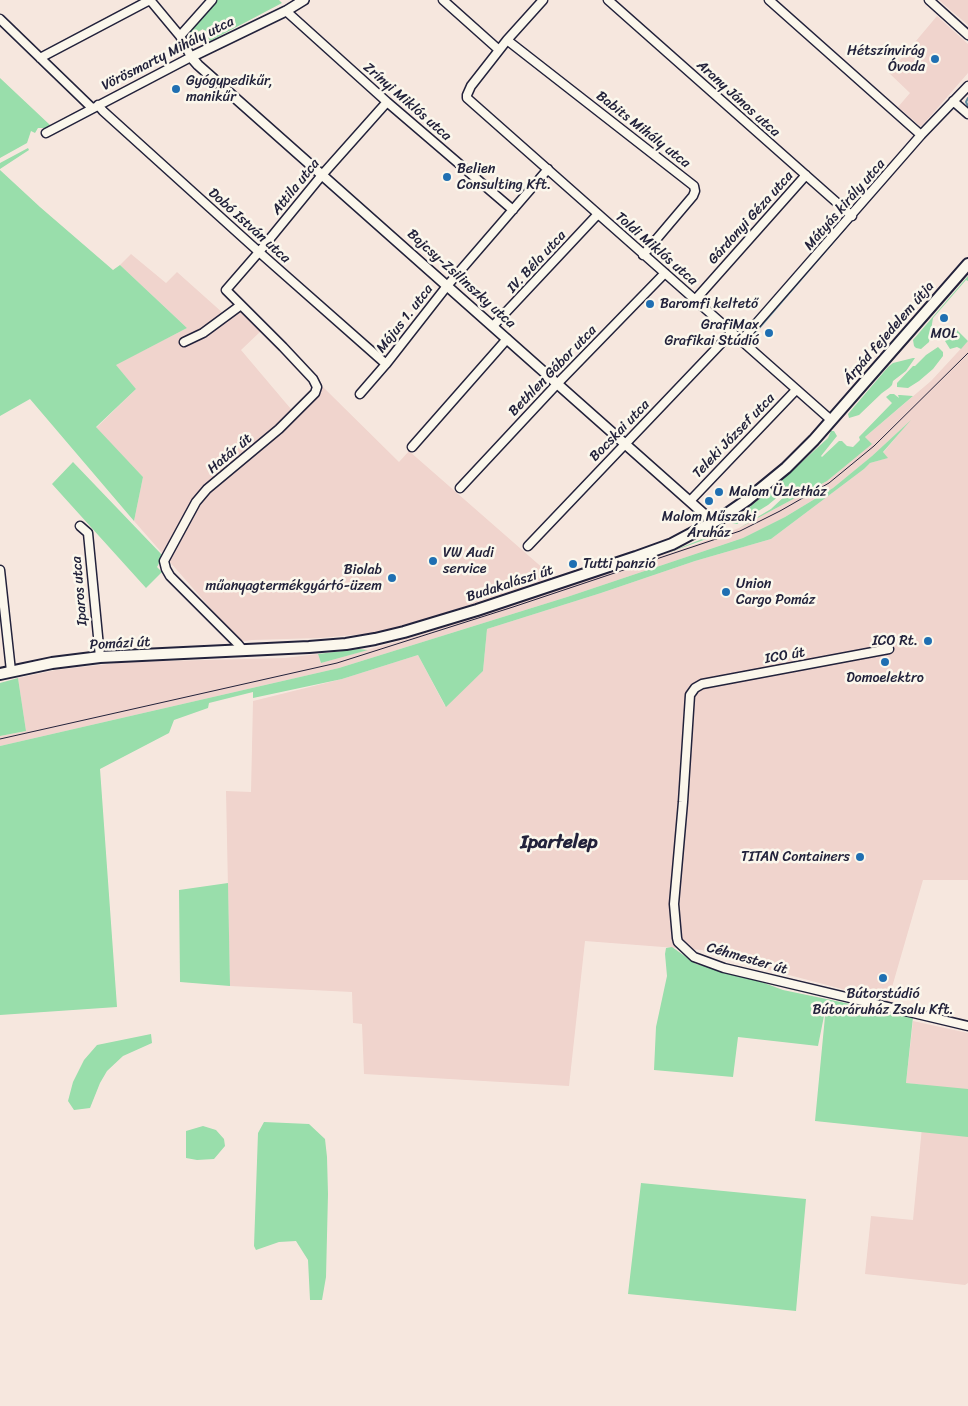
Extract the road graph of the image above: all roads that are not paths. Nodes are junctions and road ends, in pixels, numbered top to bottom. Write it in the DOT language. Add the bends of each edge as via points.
graph roads {
  1 [pos="150,0"];
  2 [pos="212,0"];
  3 [pos="304,0"];
  4 [pos="443,0"];
  5 [pos="543,0"];
  6 [pos="608,0"];
  7 [pos="769,0"];
  8 [pos="929,0"];
  9 [pos="286,11"];
  10 [pos="0,18"];
  11 [pos="968,34"];
  12 [pos="180,36"];
  13 [pos="507,40"];
  14 [pos="499,50"];
  15 [pos="191,57"];
  16 [pos="40,58"];
  17 [pos="968,86"];
  18 [pos="953,101"];
  19 [pos="387,102"];
  20 [pos="95,106"];
  21 [pos="968,114"];
  22 [pos="46,133"];
  23 [pos="921,135"];
  24 [pos="548,169"];
  25 [pos="322,175"];
  26 [pos="806,175"];
  27 [pos="513,210"];
  28 [pos="598,214"];
  29 [pos="852,216"];
  30 [pos="259,252"];
  31 [pos="643,255"];
  32 [pos="968,264"];
  33 [pos="665,273"];
  34 [pos="447,286"];
  35 [pos="226,290"];
  36 [pos="695,300"];
  37 [pos="241,305"];
  38 [pos="493,326"];
  39 [pos="731,333"];
  40 [pos="508,339"];
  41 [pos="741,341"];
  42 [pos="184,342"];
  43 [pos="386,364"];
  44 [pos="557,384"];
  45 [pos="796,390"];
  46 [pos="360,394"];
  47 [pos="831,420"];
  48 [pos="625,444"];
  49 [pos="412,447"];
  50 [pos="460,488"];
  51 [pos="690,500"];
  52 [pos="713,522"];
  53 [pos="80,526"];
  54 [pos="528,546"];
  55 [pos="0,570"];
  56 [pos="2,608"];
  57 [pos="242,650"];
  58 [pos="889,650"];
  59 [pos="100,657"];
  60 [pos="11,671"];
  61 [pos="0,674"];
  62 [pos="690,695"];
  63 [pos="968,1026"];
  1 -- 12 [label="street"];
  1 -- 16 [label="street"];
  2 -- 12 [label="street"];
  3 -- 9 [label="street, Vörösmarty Mihály utca"];
  4 -- 14 [label="street"];
  5 -- 13 [label="street"];
  6 -- 26 [label="street, Arany János utca"];
  7 -- 23 [label="street"];
  8 -- 11 [label="street"];
  9 -- 15 [label="street, Vörösmarty Mihály utca"];
  9 -- 19 [label="street, Zrínyi Miklós utca"];
  10 -- 16 [label="street, Dobó István utca"];
  12 -- 15 [label="street"];
  13 -- 14 [label="street"];
  13 -- 31 [label="street, Babits Mihály utca" via="694,186 693,196"];
  14 -- 24 [label="street, Toldi Miklós utca" via="467,95 475,106"];
  15 -- 20 [label="street, Vörösmarty Mihály utca"];
  15 -- 25 [label="street, Bajcsy-Zsilinszky utca"];
  16 -- 20 [label="street, Dobó István utca"];
  17 -- 18 [label="street, Mátyás király utca"];
  18 -- 21 [label="street"];
  18 -- 23 [label="street, Mátyás király utca"];
  19 -- 25 [label="street, Attila utca"];
  19 -- 27 [label="street, Zrínyi Miklós utca"];
  20 -- 22 [label="street, Vörösmarty Mihály utca"];
  20 -- 30 [label="street, Dobó István utca"];
  23 -- 29 [label="street, Mátyás király utca"];
  24 -- 27 [label="street, Május 1. utca"];
  24 -- 28 [label="street, Toldi Miklós utca"];
  25 -- 30 [label="street, Attila utca"];
  25 -- 34 [label="street, Bajcsy-Zsilinszky utca"];
  26 -- 29 [label="street, Arany János utca"];
  26 -- 36 [label="street, Gárdonyi Géza utca"];
  27 -- 34 [label="street, Május 1. utca"];
  28 -- 31 [label="street, Toldi Miklós utca"];
  28 -- 38 [label="street, IV. Béla utca"];
  29 -- 41 [label="street, Mátyás király utca"];
  30 -- 35 [label="street, Attila utca"];
  30 -- 43 [label="street, Dobó István utca"];
  31 -- 33 [label="street, Toldi Miklós utca"];
  32 -- 47 [label="main road, Árpád fejedelem útja"];
  33 -- 36 [label="street, Toldi Miklós utca"];
  33 -- 44 [label="street, Bethlen Gábor utca"];
  34 -- 38 [label="street, Bajcsy-Zsilinszky utca"];
  34 -- 43 [label="street, Május 1. utca"];
  35 -- 37 [label="street, Határ út"];
  36 -- 39 [label="street, Toldi Miklós utca"];
  37 -- 42 [label="street"];
  37 -- 57 [label="street, Határ út" via="295,359 317,387 315,393 279,429 207,489 196,502 164,561 170,576"];
  38 -- 40 [label="street, Bajcsy-Zsilinszky utca"];
  39 -- 41 [label="street, Toldi Miklós utca"];
  39 -- 48 [label="street, Bocskai utca"];
  40 -- 44 [label="street, Bajcsy-Zsilinszky utca"];
  40 -- 49 [label="street"];
  41 -- 45 [label="street, Toldi Miklós utca"];
  43 -- 46 [label="street, Május 1. utca"];
  44 -- 48 [label="street, Bajcsy-Zsilinszky utca"];
  44 -- 50 [label="street, Bethlen Gábor utca"];
  45 -- 47 [label="street, Toldi Miklós utca"];
  45 -- 51 [label="street, Teleki József utca"];
  47 -- 52 [label="main road, Budakalászi út" via="786,468 747,500"];
  48 -- 51 [label="street, Bajcsy-Zsilinszky utca"];
  48 -- 54 [label="street, Bocskai utca"];
  51 -- 52 [label="street, Bajcsy-Zsilinszky utca"];
  52 -- 57 [label="main road, Budakalászi út" via="672,544 636,557 404,632 346,644"];
  53 -- 59 [label="street, Iparos utca" via="88,533"];
  55 -- 56 [label="street"];
  56 -- 60 [label="street"];
  57 -- 59 [label="main road, Pomázi út"];
  58 -- 62 [label="street, ICO út" via="702,684"];
  59 -- 60 [label="main road, Pomázi út"];
  60 -- 61 [label="main road, Pomázi út"];
  62 -- 63 [label="street, Céhmester út" via="674,904 678,942 694,957 724,968"];
}
